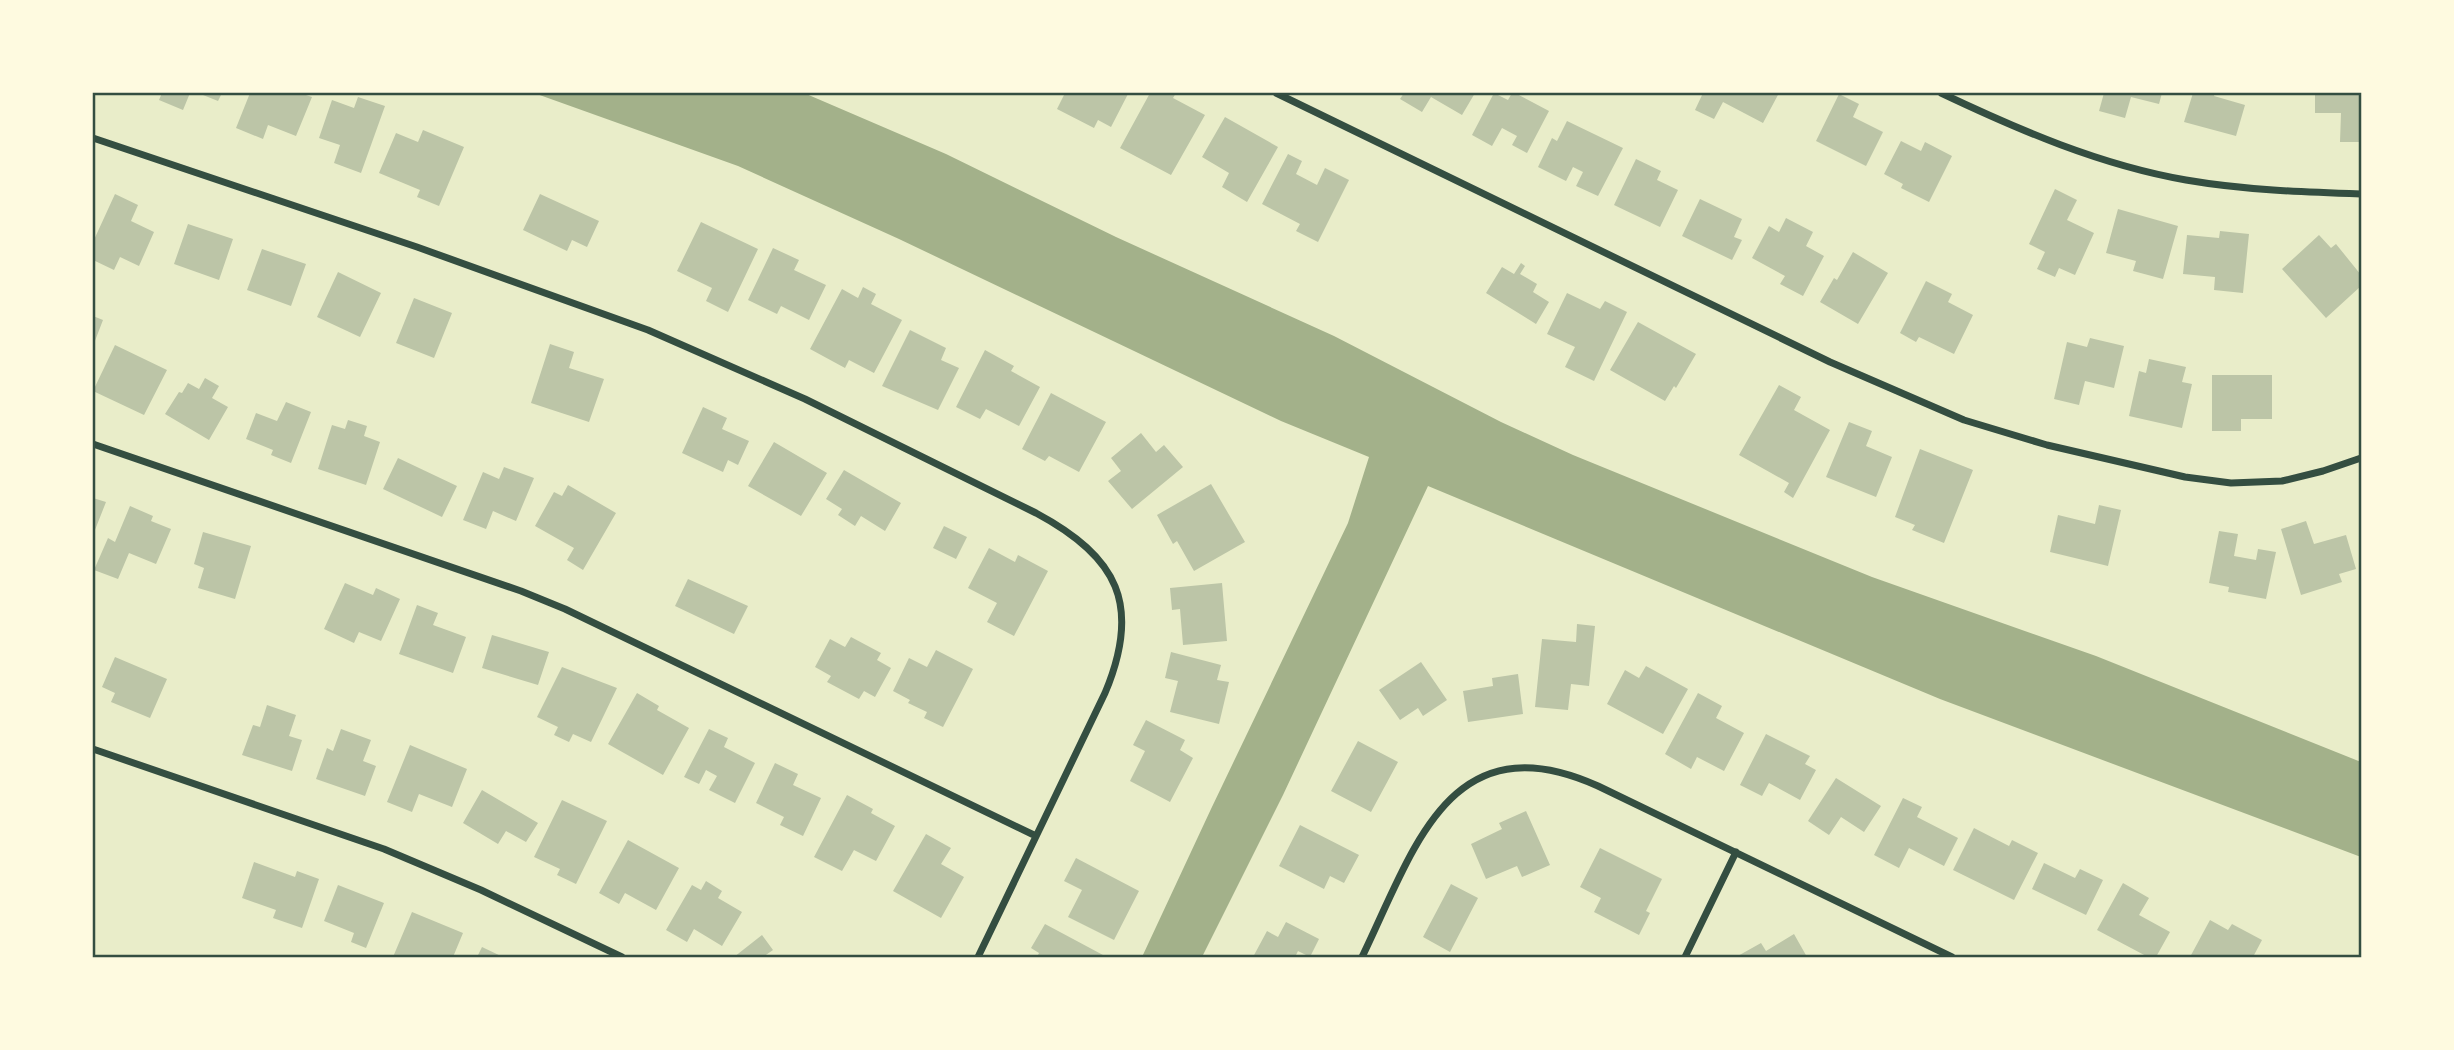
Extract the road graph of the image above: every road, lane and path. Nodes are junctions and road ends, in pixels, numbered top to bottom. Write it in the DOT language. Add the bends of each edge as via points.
graph roads {
  1 [pos="1276,93"];
  2 [pos="1941,93"];
  3 [pos="93,138"];
  4 [pos="2361,194"];
  5 [pos="93,444"];
  6 [pos="2361,458"];
  7 [pos="93,749"];
  8 [pos="1036,836"];
  9 [pos="1736,852"];
  10 [pos="621,957"];
  11 [pos="978,957"];
  12 [pos="1362,957"];
  13 [pos="1685,957"];
  14 [pos="1952,957"];
  1 -- 6 [label="street" via="1830,362 1964,420 2074,452 2231,483 2301,477"];
  2 -- 4 [label="street" via="2040,137 2145,171 2262,190"];
  3 -- 8 [label="street" via="648,330 805,399 1077,537 1112,579 1121,611 1121,641 1105,693"];
  5 -- 8 [label="street" via="565,609"];
  7 -- 10 [label="street" via="384,849"];
  8 -- 11 [label="street"];
  9 -- 12 [label="street" via="1565,772 1535,767 1499,771 1465,786 1437,813"];
  9 -- 13 [label="street"];
  9 -- 14 [label="street"];
}
